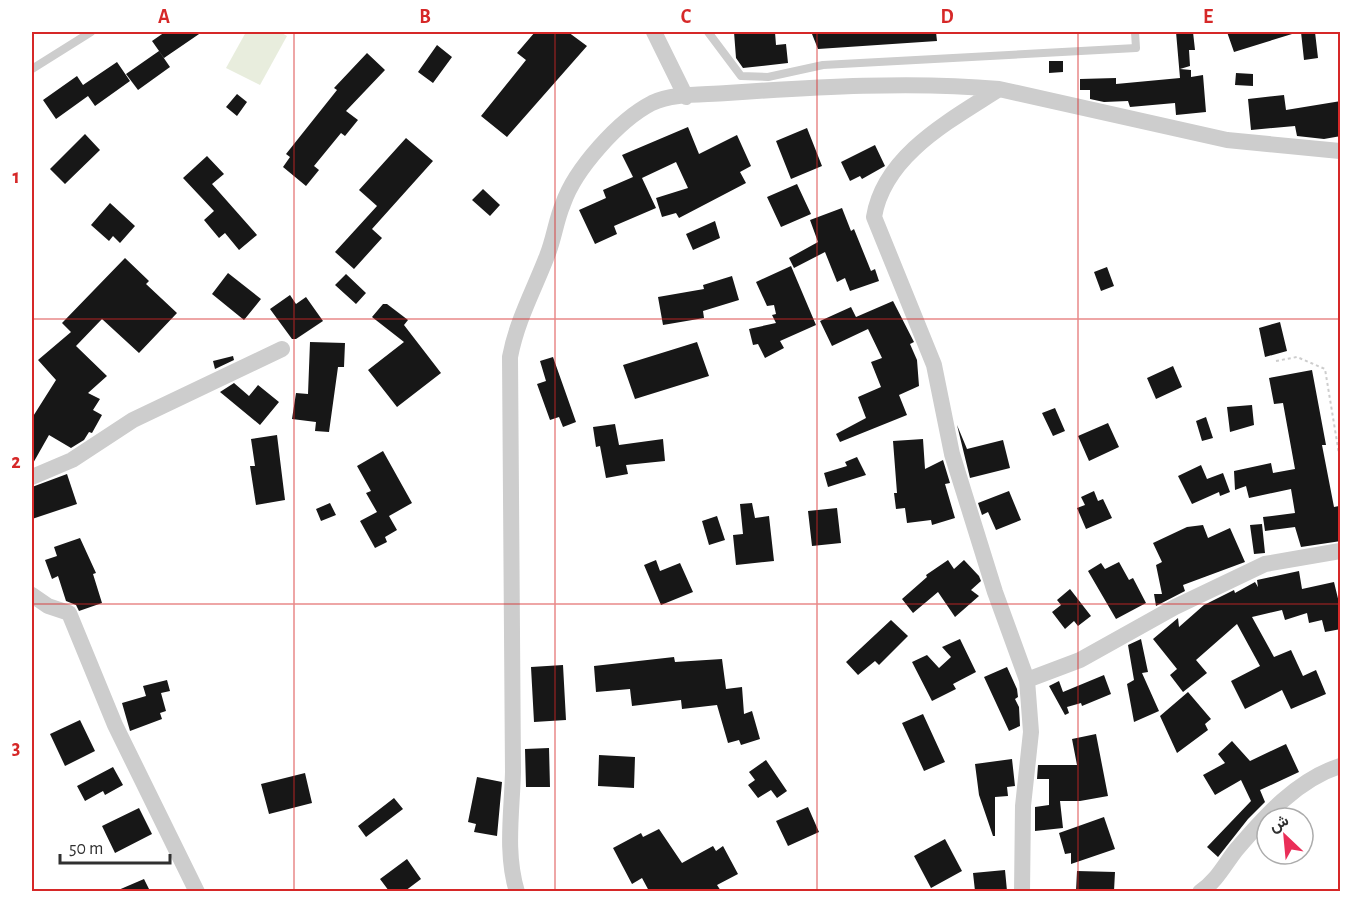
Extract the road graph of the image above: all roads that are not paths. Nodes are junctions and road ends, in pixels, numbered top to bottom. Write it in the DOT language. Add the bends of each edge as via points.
graph roads {
  1 [pos="91,32"];
  2 [pos="654,32"];
  3 [pos="708,32"];
  4 [pos="1135,32"];
  5 [pos="32,69"];
  6 [pos="999,89"];
  7 [pos="686,97"];
  8 [pos="1341,151"];
  9 [pos="282,349"];
  10 [pos="32,477"];
  11 [pos="1341,551"];
  12 [pos="32,595"];
  13 [pos="1027,680"];
  14 [pos="1341,766"];
  15 [pos="197,891"];
  16 [pos="517,891"];
  17 [pos="1022,891"];
  18 [pos="1200,891"];
  1 -- 5 [label="lane"];
  2 -- 7 [label="street"];
  3 -- 4 [label="lane" via="741,76 768,77 823,64 1136,48"];
  6 -- 7 [label="street" via="928,86 769,90"];
  6 -- 8 [label="street" via="1227,140"];
  6 -- 13 [label="street" via="922,140 877,198 874,217 934,365 952,454"];
  7 -- 16 [label="street" via="653,103 632,115 573,180 513,342 510,832"];
  9 -- 10 [label="street" via="133,420 72,460"];
  11 -- 13 [label="street" via="1265,564 1080,660"];
  12 -- 15 [label="street" via="69,613 115,725"];
  13 -- 17 [label="street" via="1031,732 1023,806"];
  14 -- 18 [label="street" via="1304,782 1289,795"];
}
